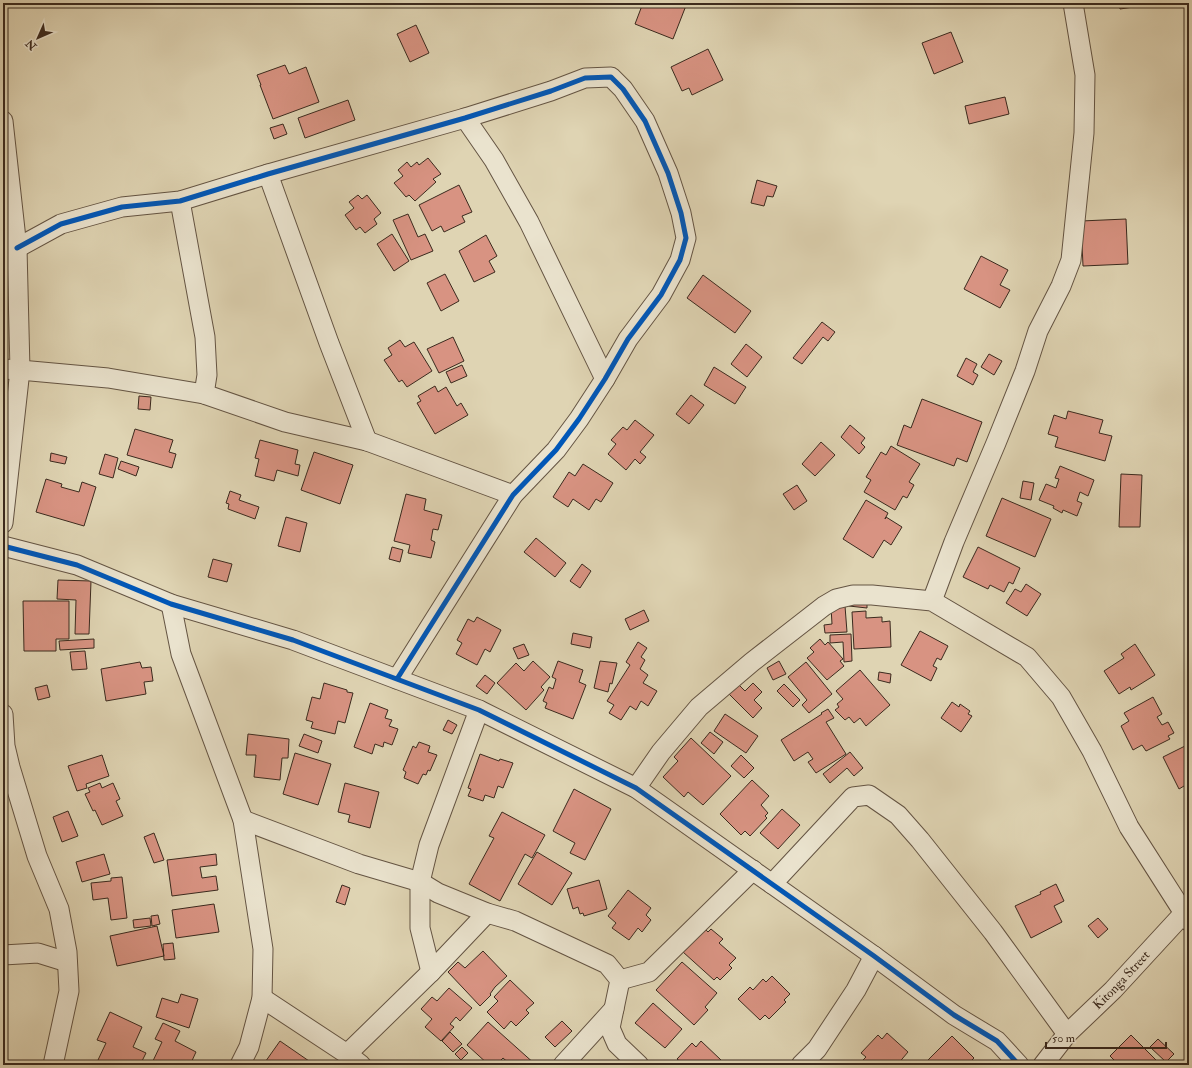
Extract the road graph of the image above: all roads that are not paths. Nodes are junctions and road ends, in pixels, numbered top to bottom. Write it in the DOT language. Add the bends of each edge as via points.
graph roads {
  1 [pos="1073,3"];
  2 [pos="465,118"];
  3 [pos="3,121"];
  4 [pos="268,174"];
  5 [pos="7,190"];
  6 [pos="180,201"];
  7 [pos="17,248"];
  8 [pos="11,370"];
  9 [pos="605,379"];
  10 [pos="204,394"];
  11 [pos="367,441"];
  12 [pos="513,495"];
  13 [pos="3,523"];
  14 [pos="3,546"];
  15 [pos="932,601"];
  16 [pos="171,604"];
  17 [pos="398,679"];
  18 [pos="479,710"];
  19 [pos="3,714"];
  20 [pos="4,746"];
  21 [pos="636,788"];
  22 [pos="243,820"];
  23 [pos="753,870"];
  24 [pos="420,882"];
  25 [pos="772,884"];
  26 [pos="487,913"];
  27 [pos="1186,917"];
  28 [pos="3,955"];
  29 [pos="874,956"];
  30 [pos="67,962"];
  31 [pos="431,972"];
  32 [pos="620,980"];
  33 [pos="262,998"];
  34 [pos="614,1009"];
  35 [pos="1067,1034"];
  36 [pos="819,1057"];
  37 [pos="354,1059"];
  38 [pos="53,1065"];
  39 [pos="240,1065"];
  40 [pos="563,1065"];
  41 [pos="639,1065"];
  42 [pos="801,1065"];
  43 [pos="1019,1065"];
  44 [pos="1043,1065"];
  1 -- 15 [label="street" via="1085,75 1084,133 1071,260 1038,331 1025,371"];
  2 -- 4 [label="street"];
  2 -- 9 [label="street" via="494,160 529,222"];
  2 -- 9 [label="street" via="584,78 611,77 645,120 668,173 686,238 680,260 661,295 628,339"];
  3 -- 5 [label="street"];
  4 -- 6 [label="street"];
  4 -- 11 [label="street"];
  5 -- 7 [label="street"];
  6 -- 7 [label="street" via="122,207 61,224"];
  6 -- 10 [label="street" via="205,337"];
  7 -- 8 [label="street"];
  8 -- 10 [label="street" via="108,378"];
  8 -- 13 [label="street"];
  9 -- 12 [label="street" via="556,450"];
  10 -- 11 [label="street" via="285,422"];
  11 -- 12 [label="street"];
  12 -- 17 [label="street"];
  14 -- 16 [label="street" via="77,565"];
  15 -- 21 [label="street" via="853,595 836,599 824,606 699,707"];
  15 -- 27 [label="street" via="1027,656 1061,697 1092,751 1129,827"];
  16 -- 17 [label="street" via="293,640"];
  16 -- 22 [label="street" via="180,654"];
  17 -- 18 [label="street"];
  18 -- 21 [label="street"];
  18 -- 24 [label="street" via="429,845"];
  19 -- 20 [label="street"];
  20 -- 30 [label="street" via="37,856 59,910"];
  21 -- 23 [label="street"];
  22 -- 24 [label="street" via="359,864"];
  22 -- 33 [label="street" via="263,949"];
  23 -- 25 [label="street"];
  23 -- 32 [label="street" via="649,972"];
  24 -- 26 [label="street" via="438,893"];
  24 -- 31 [label="street" via="420,928"];
  25 -- 29 [label="street"];
  25 -- 35 [label="street" via="853,797 869,795 898,815 920,840 993,932"];
  26 -- 31 [label="street"];
  26 -- 32 [label="street" via="514,921 607,964"];
  27 -- 35 [label="street, Kitonga Street"];
  28 -- 30 [label="street" via="38,954"];
  29 -- 36 [label="street"];
  29 -- 43 [label="street" via="954,1015 997,1041"];
  30 -- 38 [label="street" via="70,991"];
  31 -- 37 [label="street"];
  32 -- 34 [label="street"];
  33 -- 37 [label="street"];
  33 -- 39 [label="street" via="249,1047"];
  34 -- 40 [label="street"];
  34 -- 41 [label="street" via="610,1028 616,1044"];
  35 -- 44 [label="street, Kitonga Street"];
  36 -- 42 [label="street"];
}
